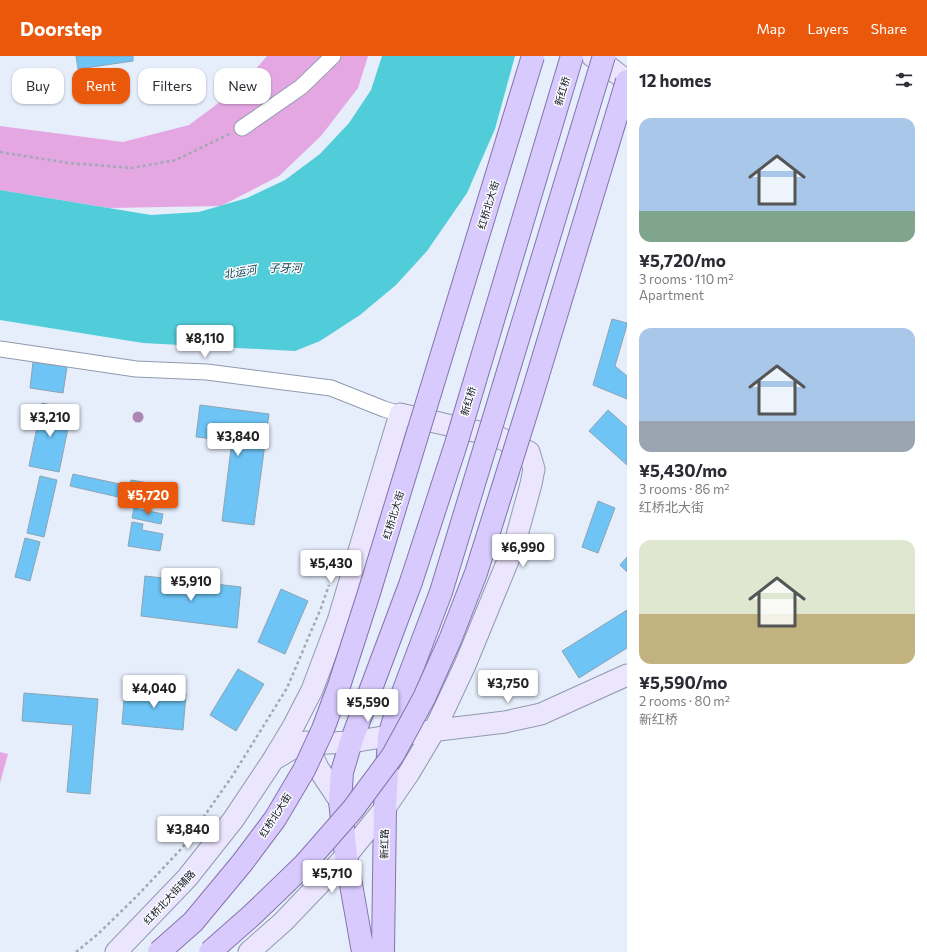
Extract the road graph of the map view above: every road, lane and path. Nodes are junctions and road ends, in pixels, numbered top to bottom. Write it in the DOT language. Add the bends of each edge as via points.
graph roads {
  1 [pos="333,56"];
  2 [pos="534,56"];
  3 [pos="572,56"];
  4 [pos="592,56"];
  5 [pos="604,56"];
  6 [pos="627,81"];
  7 [pos="242,128"];
  8 [pos="0,152"];
  9 [pos="0,349"];
  10 [pos="400,414"];
  11 [pos="331,578"];
  12 [pos="627,675"];
  13 [pos="312,690"];
  14 [pos="434,731"];
  15 [pos="389,736"];
  16 [pos="351,742"];
  17 [pos="306,744"];
  18 [pos="273,760"];
  19 [pos="340,801"];
  20 [pos="385,808"];
  21 [pos="346,856"];
  22 [pos="76,952"];
  23 [pos="116,952"];
  24 [pos="159,952"];
  25 [pos="210,952"];
  26 [pos="249,952"];
  27 [pos="363,952"];
  28 [pos="383,952"];
  1 -- 7 [label="street" via="301,87"];
  2 -- 24 [label="main road, 红桥北大街, bridge" via="368,596 323,729 304,770 271,825 193,922"];
  3 -- 16 [label="main road, 新红桥, bridge" via="456,444 411,582"];
  4 -- 6 [label="main road"];
  5 -- 15 [label="main road, bridge" via="440,592"];
  6 -- 25 [label="main road, bridge" via="476,573 424,698 393,755 353,809 304,865"];
  7 -- 8 [label="path" via="176,160 132,168 69,163"];
  9 -- 10 [label="street" via="136,369 207,372 331,388"];
  10 -- 13 [label="main road" via="338,621"];
  10 -- 14 [label="main road" via="496,436 529,452 534,469 514,546 465,665"];
  11 -- 22 [label="path" via="287,688 233,776 182,848 137,896"];
  12 -- 14 [label="main road" via="541,714 505,722"];
  13 -- 17 [label="main road" via="306,716"];
  13 -- 18 [label="main road, 红桥北大街辅路"];
  14 -- 15 [label="main road"];
  14 -- 20 [label="main road"];
  15 -- 16 [label="main road"];
  15 -- 20 [label="main road, 新红路"];
  16 -- 17 [label="main road"];
  16 -- 19 [label="main road" via="342,772"];
  17 -- 18 [label="main road" via="293,748"];
  17 -- 19 [label="main road"];
  18 -- 23 [label="main road, 红桥北大街辅路" via="233,820 187,878"];
  19 -- 21 [label="main road"];
  20 -- 21 [label="main road"];
  20 -- 28 [label="main road, 新红路"];
  21 -- 26 [label="main road" via="283,922"];
  21 -- 27 [label="main road"];
}
